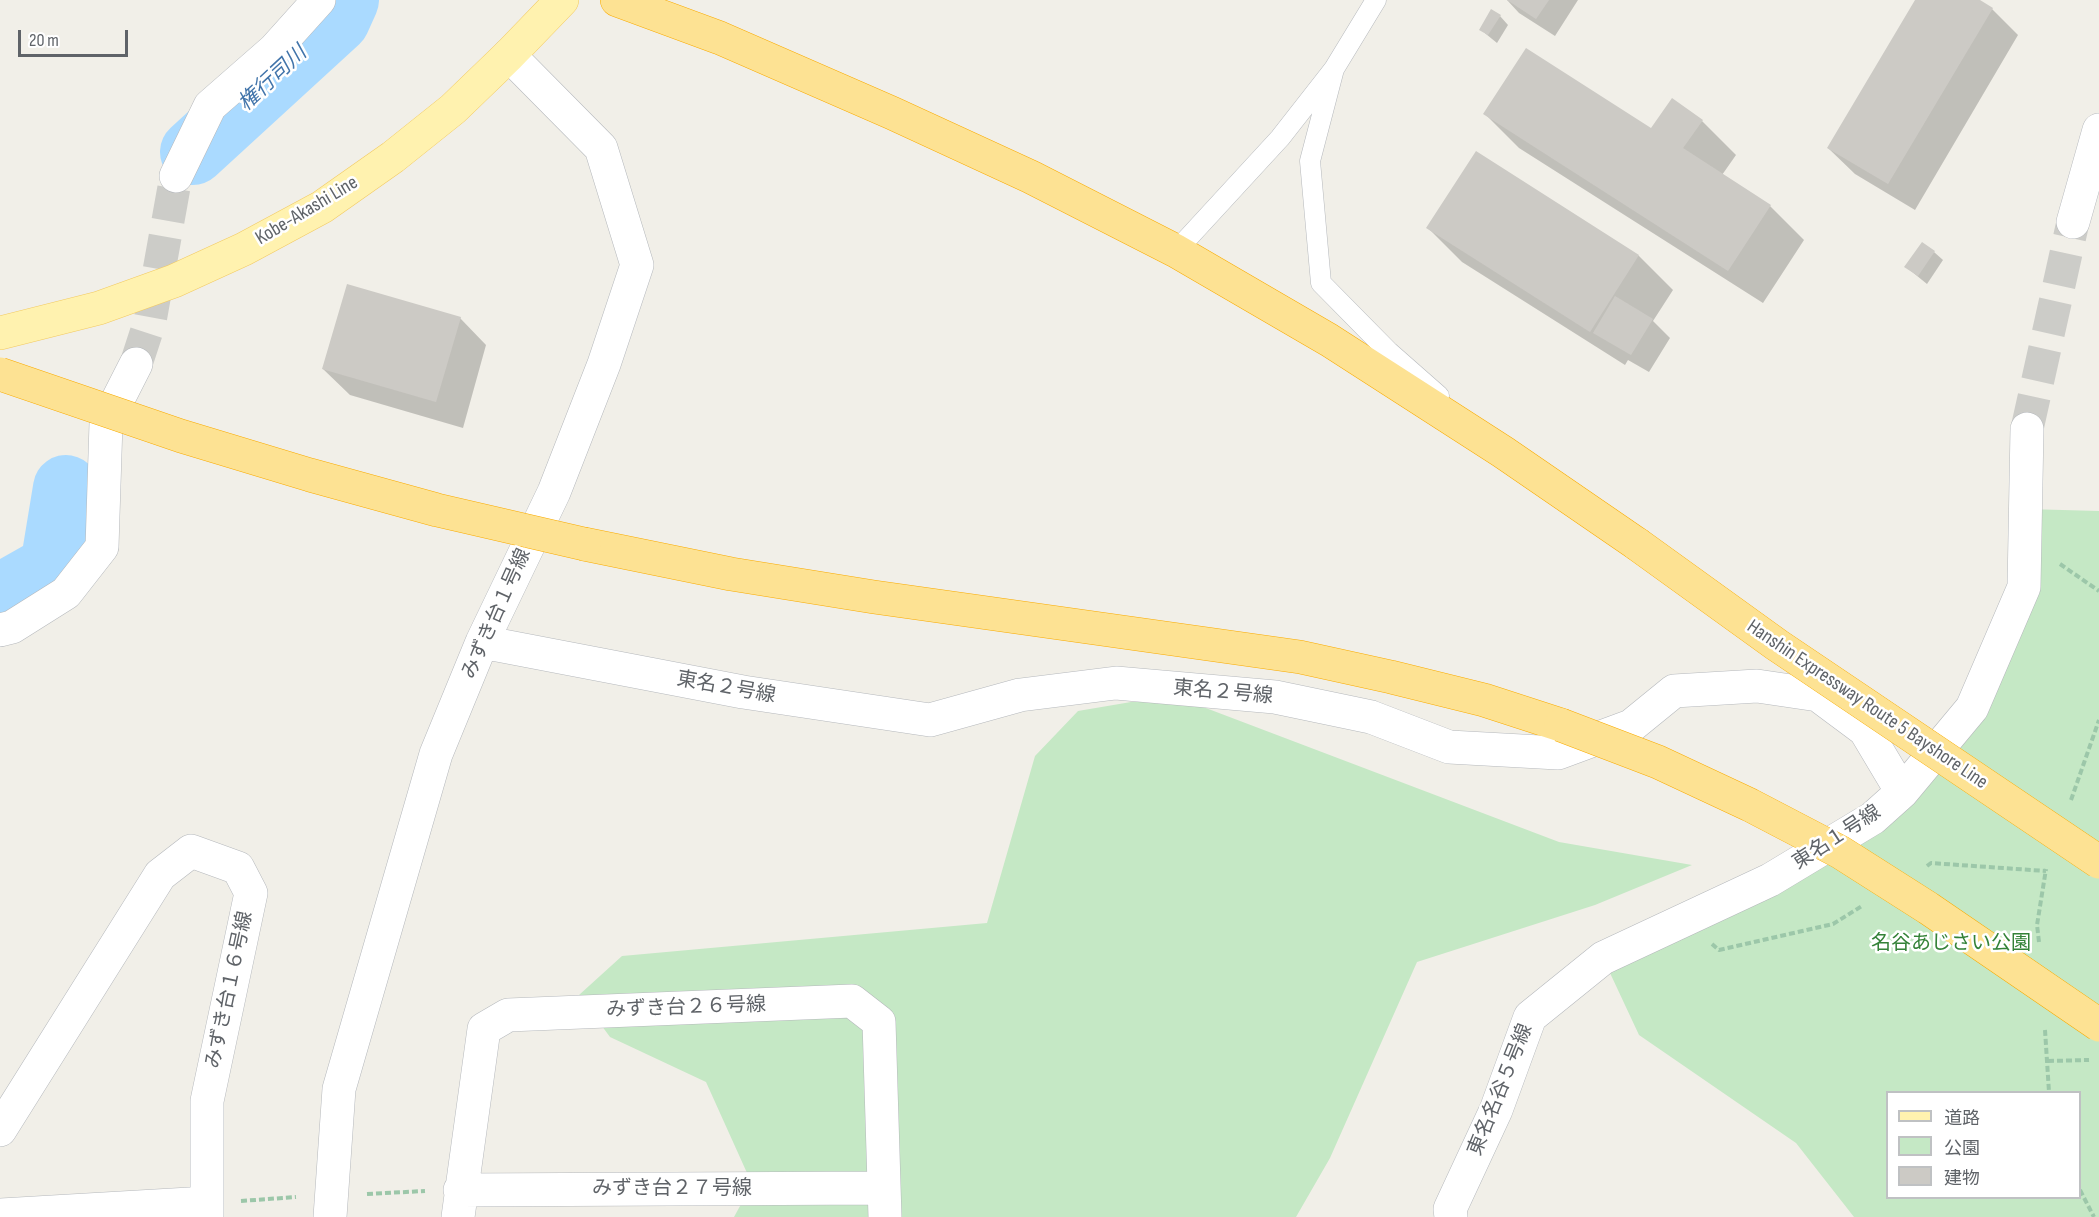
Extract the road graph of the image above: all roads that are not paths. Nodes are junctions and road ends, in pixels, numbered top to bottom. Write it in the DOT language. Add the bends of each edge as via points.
graph roads {
  1 [pos="319,0"];
  2 [pos="562,0"];
  3 [pos="617,0"];
  4 [pos="1376,0"];
  5 [pos="509,55"];
  6 [pos="1334,69"];
  7 [pos="2099,130"];
  8 [pos="176,176"];
  9 [pos="2073,222"];
  10 [pos="1176,251"];
  11 [pos="0,333"];
  12 [pos="136,364"];
  13 [pos="0,374"];
  14 [pos="2027,429"];
  15 [pos="1503,452"];
  16 [pos="0,630"];
  17 [pos="482,642"];
  18 [pos="1902,792"];
  19 [pos="2099,862"];
  20 [pos="1603,958"];
  21 [pos="2099,1025"];
  22 [pos="0,1130"];
  23 [pos="885,1202"];
  24 [pos="459,1203"];
  25 [pos="331,1206"];
  26 [pos="207,1210"];
  27 [pos="0,1215"];
  28 [pos="1450,1217"];
  1 -- 8 [label="street" via="274,50 210,106"];
  2 -- 5 [label="main road, Kobe-Akashi Line"];
  3 -- 10 [label="highway, Hanshin Expressway Route 5 Bayshore Line" via="720,38 892,113 1031,177"];
  4 -- 6 [label="lane"];
  5 -- 11 [label="main road, Kobe-Akashi Line" via="453,109 393,158 322,207 174,281 99,308"];
  5 -- 17 [label="street, みずき台１号線" via="601,148 637,265 604,364 554,492"];
  6 -- 10 [label="lane" via="1280,138"];
  6 -- 15 [label="lane" via="1310,161 1322,283 1389,352"];
  7 -- 9 [label="street"];
  10 -- 15 [label="highway, Hanshin Expressway Route 5 Bayshore Line" via="1329,340"];
  12 -- 16 [label="street" via="106,423 102,547 66,593 12,627"];
  13 -- 21 [label="highway, bridge" via="310,475 584,544 874,597 1300,657 1484,700 1658,762 1839,852"];
  14 -- 18 [label="street, 東名１号線" via="2024,587 1972,708"];
  15 -- 19 [label="highway, Hanshin Expressway Route 5 Bayshore Line, bridge" via="1787,652"];
  17 -- 18 [label="street, 東名２号線" via="743,693 930,720 1020,696 1116,683 1275,697 1371,717 1449,747 1558,753 1631,726 1674,691 1757,686 1818,695 1864,730"];
  17 -- 25 [label="street, みずき台１号線" via="436,754 339,1089"];
  18 -- 20 [label="street, 東名１号線" via="1873,818 1770,880"];
  20 -- 28 [label="street, 東名名谷５号線" via="1530,1017"];
  22 -- 26 [label="street, みずき台１６号線" via="160,875 191,851 238,868 251,893 207,1101"];
  23 -- 24 [label="street, みずき台２７号線"];
  23 -- 24 [label="street, みずき台２６号線" via="879,1022 852,1002 508,1015 484,1029"];
  26 -- 27 [label="street"];
}
